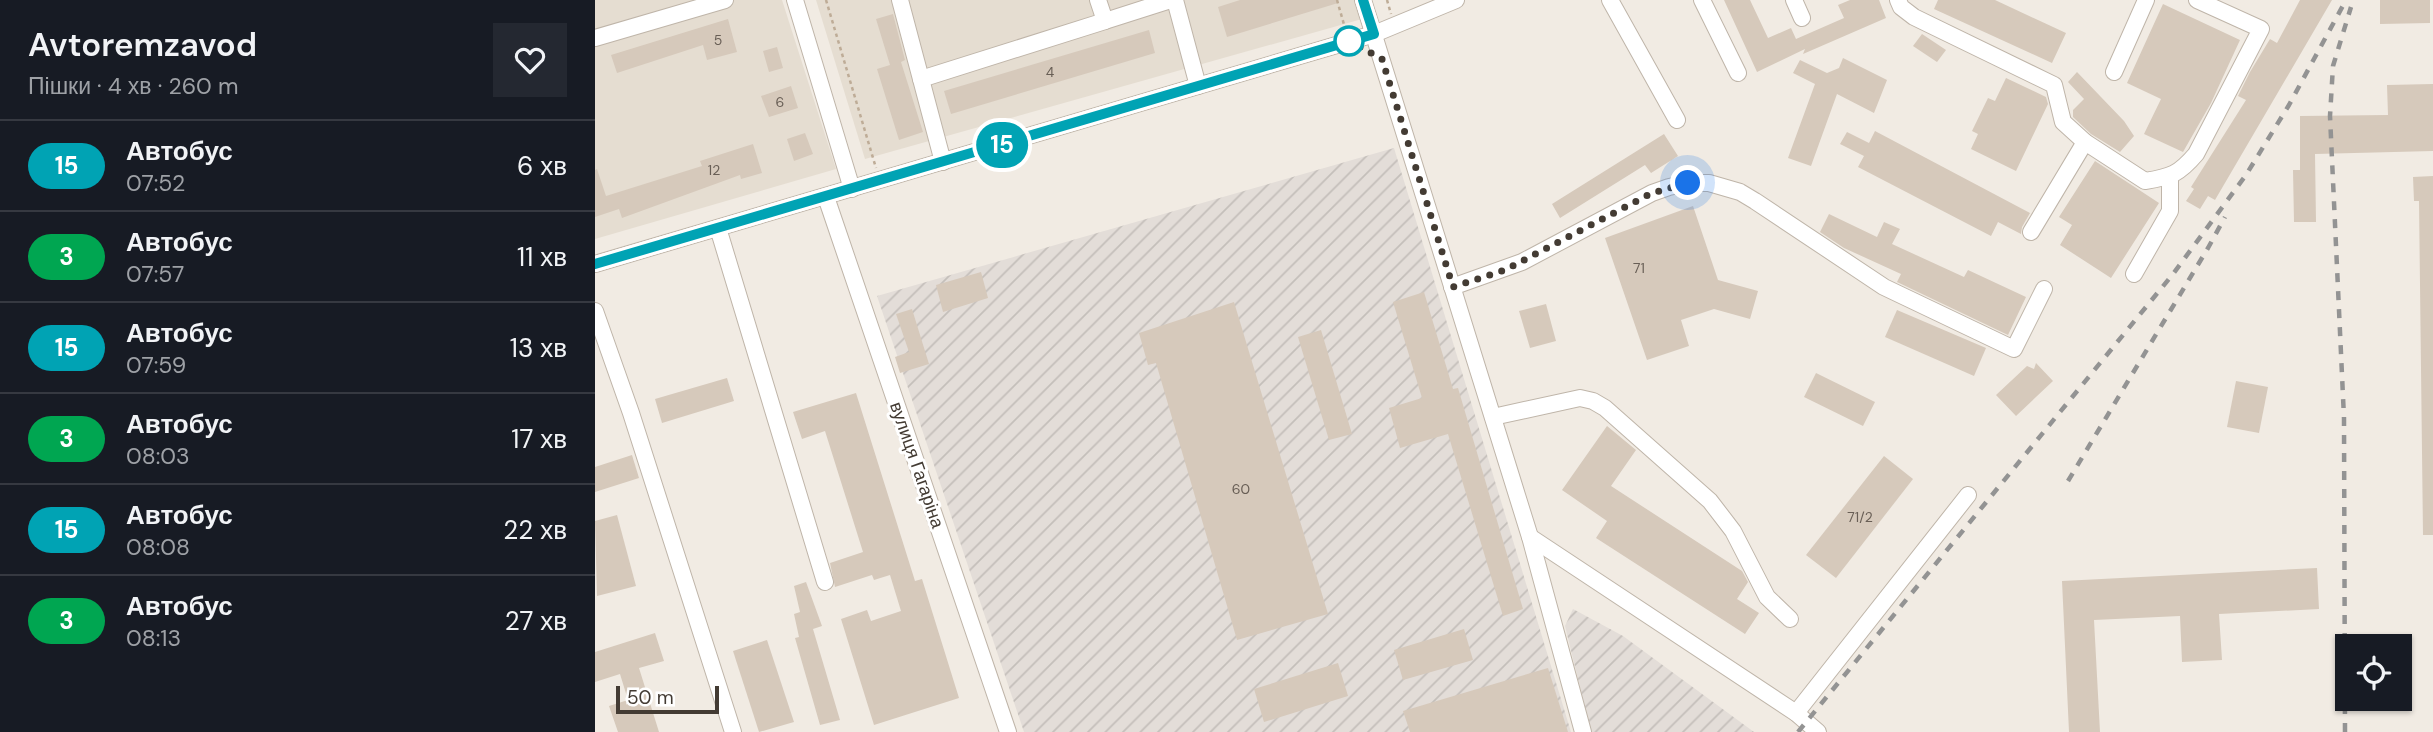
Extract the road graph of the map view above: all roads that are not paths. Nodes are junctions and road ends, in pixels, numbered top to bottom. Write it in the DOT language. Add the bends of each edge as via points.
graph roads {
  1 [pos="725,0"];
  2 [pos="795,0"];
  3 [pos="900,0"];
  4 [pos="1098,0"];
  5 [pos="1173,0"];
  6 [pos="1363,0"];
  7 [pos="1456,0"];
  8 [pos="1610,0"];
  9 [pos="1702,0"];
  10 [pos="1794,0"];
  11 [pos="1898,0"];
  12 [pos="2147,0"];
  13 [pos="2197,0"];
  14 [pos="1803,18"];
  15 [pos="1105,21"];
  16 [pos="1374,34"];
  17 [pos="595,38"];
  18 [pos="2114,72"];
  19 [pos="1738,73"];
  20 [pos="921,79"];
  21 [pos="1199,86"];
  22 [pos="1677,120"];
  23 [pos="2085,142"];
  24 [pos="943,162"];
  25 [pos="2170,177"];
  26 [pos="852,190"];
  27 [pos="825,197"];
  28 [pos="718,228"];
  29 [pos="2031,232"];
  30 [pos="595,264"];
  31 [pos="2134,274"];
  32 [pos="1453,287"];
  33 [pos="2044,289"];
  34 [pos="595,310"];
  35 [pos="1493,417"];
  36 [pos="1968,495"];
  37 [pos="1530,537"];
  38 [pos="825,582"];
  39 [pos="1790,619"];
  40 [pos="1796,713"];
  41 [pos="733,732"];
  42 [pos="1008,732"];
  43 [pos="1583,732"];
  44 [pos="1818,732"];
  1 -- 17 [label="street"];
  2 -- 26 [label="street"];
  3 -- 20 [label="street"];
  4 -- 15 [label="street"];
  5 -- 15 [label="street"];
  5 -- 21 [label="street"];
  6 -- 16 [label="street"];
  7 -- 16 [label="street"];
  8 -- 22 [label="street"];
  9 -- 19 [label="street"];
  10 -- 14 [label="street"];
  11 -- 23 [label="street" via="1914,17 2054,85 2063,122"];
  12 -- 18 [label="street"];
  13 -- 25 [label="street" via="2261,29 2196,154"];
  15 -- 20 [label="street"];
  16 -- 21 [label="street"];
  16 -- 32 [label="street"];
  20 -- 24 [label="street"];
  21 -- 24 [label="street"];
  23 -- 25 [label="street" via="2145,181"];
  23 -- 29 [label="street"];
  24 -- 26 [label="street"];
  25 -- 31 [label="street" via="2170,211"];
  26 -- 27 [label="street"];
  27 -- 28 [label="street"];
  27 -- 42 [label="street, вулиця Гагаріна"];
  28 -- 30 [label="street"];
  28 -- 38 [label="street"];
  32 -- 33 [label="street" via="1522,262 1652,193 1688,183 1709,183 1740,192 1901,297 2014,349"];
  32 -- 35 [label="street"];
  34 -- 41 [label="street"];
  35 -- 37 [label="street"];
  35 -- 39 [label="street" via="1580,398 1605,408 1710,501 1733,531 1767,597"];
  36 -- 40 [label="street"];
  37 -- 40 [label="street"];
  37 -- 43 [label="street"];
  40 -- 44 [label="street"];
}
